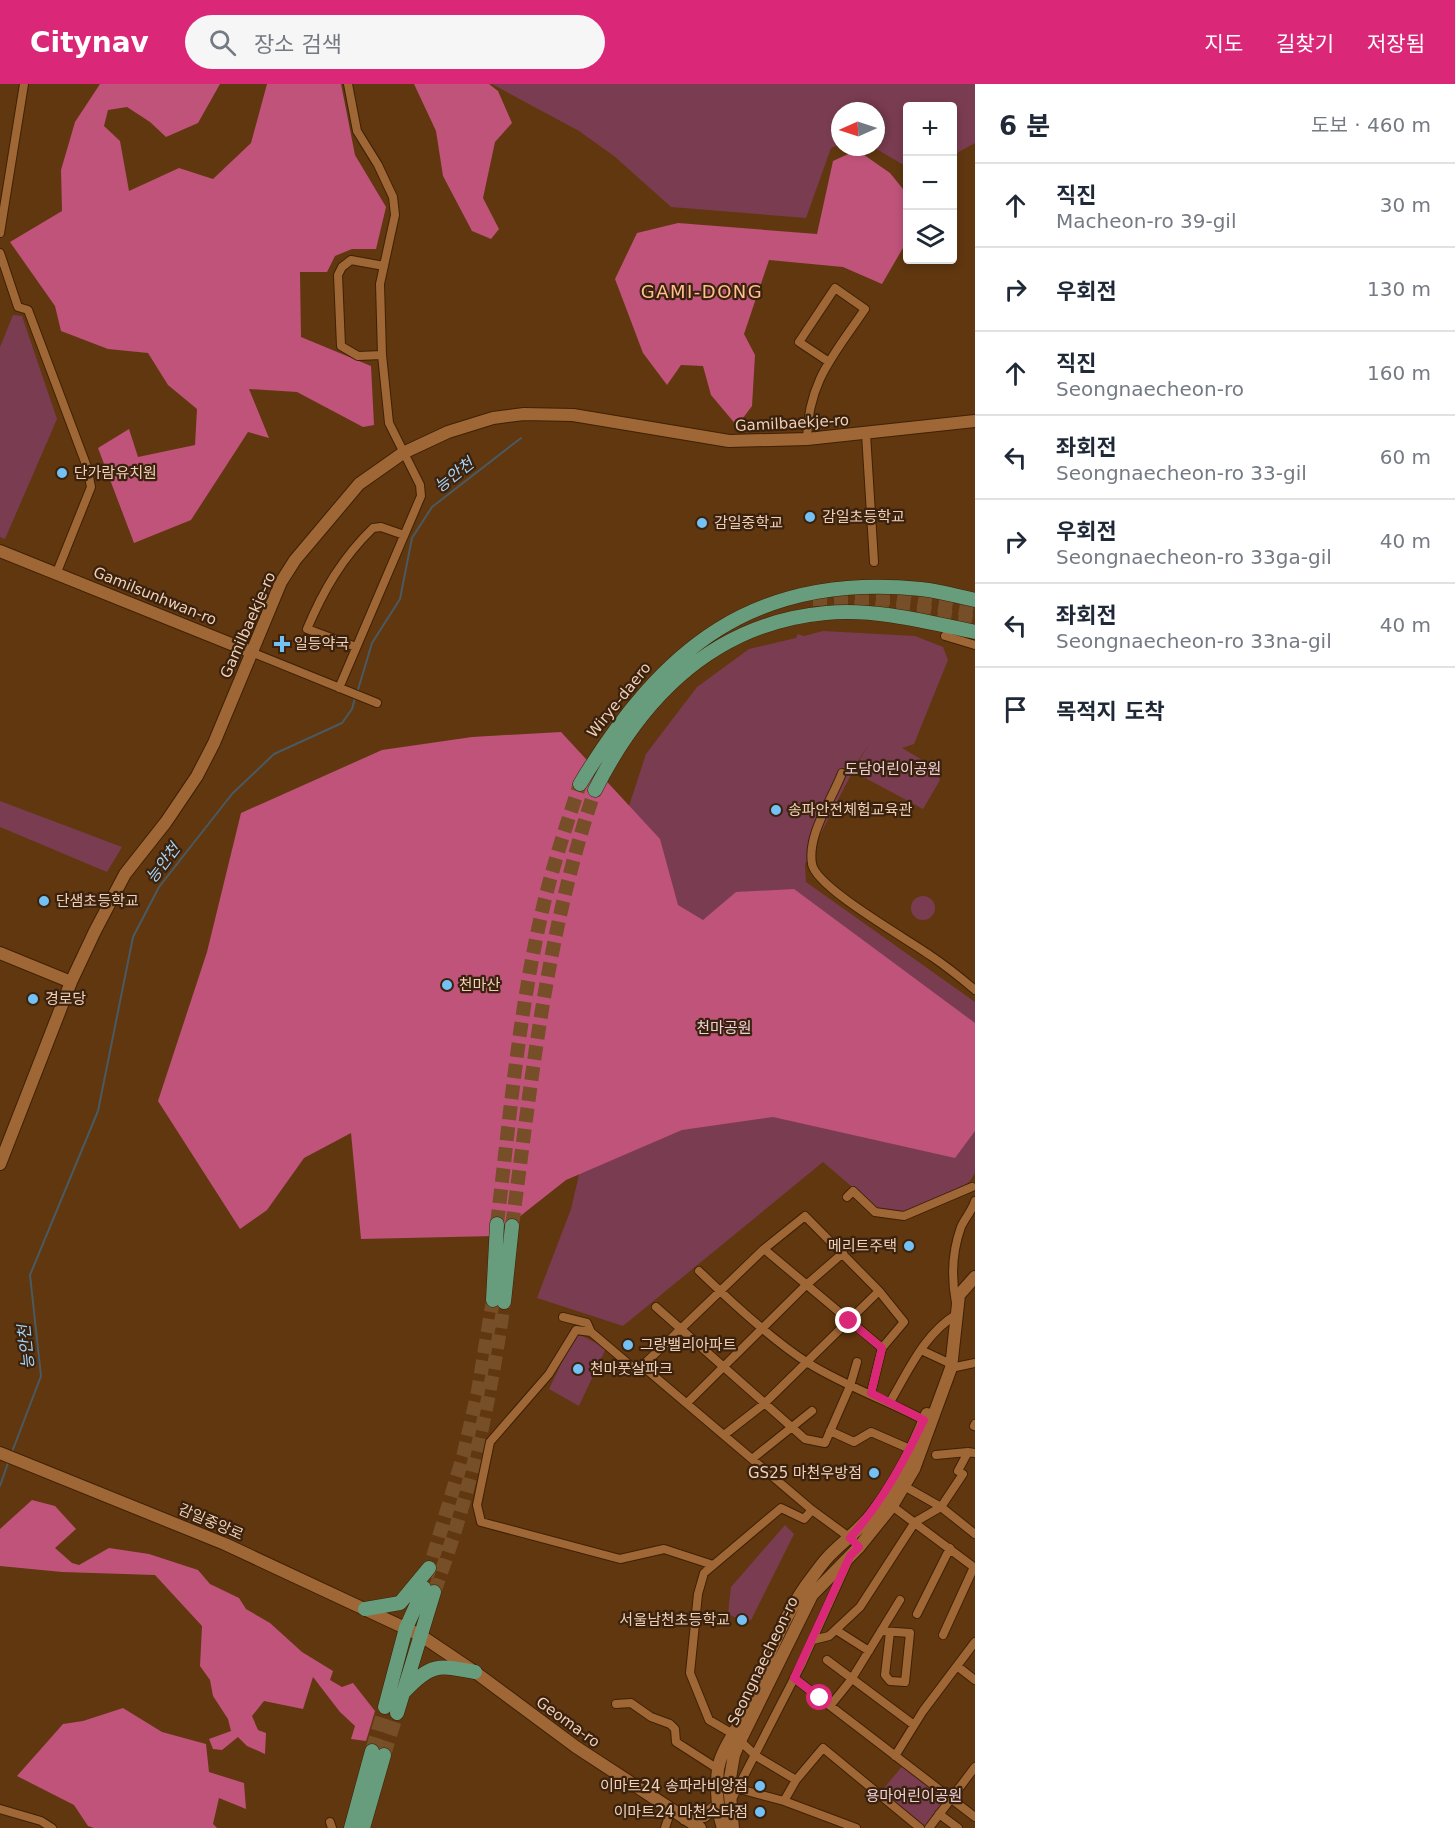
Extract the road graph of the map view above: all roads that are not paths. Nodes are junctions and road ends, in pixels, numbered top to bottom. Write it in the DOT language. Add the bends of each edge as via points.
graph roads {
  1 [pos="24,84"];
  2 [pos="348,84"];
  3 [pos="0,232"];
  4 [pos="0,252"];
  5 [pos="384,266"];
  6 [pos="382,356"];
  7 [pos="829,362"];
  8 [pos="975,422"];
  9 [pos="866,434"];
  10 [pos="807,439"];
  11 [pos="403,453"];
  12 [pos="404,535"];
  13 [pos="0,552"];
  14 [pos="874,562"];
  15 [pos="57,572"];
  16 [pos="975,600"];
  17 [pos="975,632"];
  18 [pos="945,636"];
  19 [pos="975,645"];
  20 [pos="356,647"];
  21 [pos="251,652"];
  22 [pos="343,690"];
  23 [pos="377,703"];
  24 [pos="842,773"];
  25 [pos="580,784"];
  26 [pos="595,790"];
  27 [pos="0,953"];
  28 [pos="71,982"];
  29 [pos="975,990"];
  30 [pos="0,1164"];
  31 [pos="974,1184"];
  32 [pos="847,1197"];
  33 [pos="975,1197"];
  34 [pos="975,1201"];
  35 [pos="497,1224"];
  36 [pos="512,1226"];
  37 [pos="764,1249"];
  38 [pos="843,1253"];
  39 [pos="699,1271"];
  40 [pos="975,1277"];
  41 [pos="805,1286"];
  42 [pos="879,1291"];
  43 [pos="721,1293"];
  44 [pos="656,1307"];
  45 [pos="957,1311"];
  46 [pos="563,1317"];
  47 [pos="849,1321"];
  48 [pos="764,1328"];
  49 [pos="679,1329"];
  50 [pos="591,1332"];
  51 [pos="882,1348"];
  52 [pos="921,1350"];
  53 [pos="807,1362"];
  54 [pos="857,1362"];
  55 [pos="975,1363"];
  56 [pos="722,1366"];
  57 [pos="951,1366"];
  58 [pos="637,1371"];
  59 [pos="850,1386"];
  60 [pos="871,1393"];
  61 [pos="890,1402"];
  62 [pos="687,1403"];
  63 [pos="764,1404"];
  64 [pos="812,1411"];
  65 [pos="924,1420"];
  66 [pos="791,1427"];
  67 [pos="830,1431"];
  68 [pos="724,1435"];
  69 [pos="910,1449"];
  70 [pos="972,1452"];
  71 [pos="0,1453"];
  72 [pos="936,1455"];
  73 [pos="752,1459"];
  74 [pos="904,1486"];
  75 [pos="892,1506"];
  76 [pos="941,1508"];
  77 [pos="812,1510"];
  78 [pos="915,1522"];
  79 [pos="975,1534"];
  80 [pos="853,1547"];
  81 [pos="950,1548"];
  82 [pos="713,1565"];
  83 [pos="974,1567"];
  84 [pos="429,1568"];
  85 [pos="900,1600"];
  86 [pos="365,1609"];
  87 [pos="917,1614"];
  88 [pos="406,1628"];
  89 [pos="836,1630"];
  90 [pos="886,1632"];
  91 [pos="420,1635"];
  92 [pos="943,1635"];
  93 [pos="813,1640"];
  94 [pos="975,1642"];
  95 [pos="868,1652"];
  96 [pos="826,1660"];
  97 [pos="957,1666"];
  98 [pos="475,1672"];
  99 [pos="794,1678"];
  100 [pos="851,1680"];
  101 [pos="975,1680"];
  102 [pos="403,1693"];
  103 [pos="616,1704"];
  104 [pos="830,1706"];
  105 [pos="914,1725"];
  106 [pos="736,1737"];
  107 [pos="756,1756"];
  108 [pos="895,1756"];
  109 [pos="975,1767"];
  110 [pos="718,1769"];
  111 [pos="796,1780"];
  112 [pos="739,1789"];
  113 [pos="951,1799"];
  114 [pos="784,1801"];
  115 [pos="724,1804"];
  116 [pos="0,1809"];
  117 [pos="671,1810"];
  118 [pos="939,1814"];
  119 [pos="975,1817"];
  120 [pos="685,1819"];
  121 [pos="52,1828"];
  122 [pos="351,1828"];
  123 [pos="363,1828"];
  124 [pos="665,1828"];
  125 [pos="700,1828"];
  126 [pos="723,1828"];
  127 [pos="733,1828"];
  128 [pos="856,1828"];
  129 [pos="920,1828"];
  130 [pos="928,1828"];
  131 [pos="958,1828"];
  1 -- 3 [label="street"];
  2 -- 5 [label="street" via="357,131 393,197 395,215"];
  4 -- 15 [label="street" via="18,307 28,310 87,467 91,488"];
  5 -- 6 [label="street" via="380,284"];
  5 -- 6 [label="street" via="351,260 338,275 341,346 358,356"];
  6 -- 11 [label="street" via="389,423"];
  7 -- 7 [label="street" via="865,309 835,288 799,342"];
  7 -- 10 [label="street" via="814,390"];
  8 -- 9 [label="main road, Gamilbaekje-ro"];
  9 -- 10 [label="main road, Gamilbaekje-ro"];
  9 -- 14 [label="street"];
  10 -- 11 [label="main road, Gamilbaekje-ro" via="729,441 573,415 524,414 493,418 448,432"];
  11 -- 12 [label="street" via="420,485 421,496"];
  11 -- 21 [label="main road, Gamilbaekje-ro" via="359,484 295,560 281,582"];
  12 -- 20 [label="street"];
  12 -- 20 [label="street" via="373,528 322,593 307,629"];
  13 -- 15 [label="main road, Gamilsunhwan-ro"];
  15 -- 21 [label="main road, Gamilsunhwan-ro"];
  16 -- 25 [label="main road, Wirye-daero" via="922,589 825,590 775,602 724,624 665,669 627,711"];
  17 -- 26 [label="main road, Wirye-daero" via="907,619 828,613 731,638 669,684 621,743"];
  18 -- 19 [label="street"];
  20 -- 22 [label="street"];
  21 -- 22 [label="street, Gamilsunhwan-ro"];
  21 -- 28 [label="main road, Gamilbaekje-ro" via="197,776 125,874"];
  22 -- 23 [label="street, Gamilsunhwan-ro"];
  24 -- 29 [label="street" via="814,841 812,864 816,874 841,896 932,956"];
  27 -- 28 [label="main road"];
  28 -- 30 [label="main road, Gamilbaekje-ro"];
  31 -- 32 [label="street" via="904,1216 875,1212 853,1191"];
  31 -- 33 [label="street"];
  34 -- 45 [label="street" via="962,1224 951,1278"];
  35 -- 36 [label="main road" via="499,1301"];
  37 -- 38 [label="street" via="805,1216"];
  37 -- 41 [label="street"];
  37 -- 43 [label="street"];
  38 -- 41 [label="street"];
  38 -- 42 [label="street"];
  39 -- 43 [label="street"];
  40 -- 45 [label="main road, Seongnaecheon-ro" via="959,1295"];
  41 -- 47 [label="street"];
  41 -- 48 [label="street"];
  42 -- 47 [label="street"];
  42 -- 51 [label="street" via="904,1322"];
  43 -- 48 [label="street"];
  43 -- 49 [label="street"];
  44 -- 49 [label="street"];
  45 -- 52 [label="street, Seongnaecheon-ro" via="940,1324"];
  45 -- 57 [label="main road, Seongnaecheon-ro"];
  46 -- 50 [label="street" via="587,1323"];
  47 -- 51 [label="street"];
  47 -- 53 [label="street"];
  48 -- 53 [label="street"];
  48 -- 56 [label="street"];
  49 -- 56 [label="street"];
  49 -- 58 [label="street"];
  50 -- 58 [label="street"];
  50 -- 82 [label="street" via="576,1330 549,1374 490,1442 477,1505 481,1522 620,1559 664,1549"];
  51 -- 60 [label="street"];
  52 -- 57 [label="street"];
  52 -- 61 [label="street, Seongnaecheon-ro"];
  53 -- 59 [label="street"];
  53 -- 63 [label="street"];
  54 -- 59 [label="street"];
  55 -- 57 [label="street"];
  56 -- 62 [label="street"];
  56 -- 63 [label="street"];
  57 -- 65 [label="main road, Seongnaecheon-ro" via="938,1385"];
  57 -- 74 [label="main road, Seongnaecheon-ro"];
  58 -- 62 [label="street" via="647,1370"];
  59 -- 60 [label="street"];
  59 -- 67 [label="street"];
  60 -- 61 [label="street"];
  61 -- 65 [label="street"];
  62 -- 68 [label="street"];
  63 -- 66 [label="street"];
  63 -- 68 [label="street"];
  64 -- 66 [label="street"];
  65 -- 69 [label="main road, Seongnaecheon-ro"];
  66 -- 67 [label="street" via="805,1439 825,1443"];
  66 -- 73 [label="street"];
  67 -- 69 [label="street" via="854,1442 871,1432"];
  68 -- 73 [label="street"];
  69 -- 80 [label="main road, Seongnaecheon-ro"];
  70 -- 72 [label="street"];
  70 -- 76 [label="street"];
  71 -- 86 [label="main road, 감일중앙로" via="225,1544"];
  73 -- 77 [label="street"];
  74 -- 75 [label="main road, Seongnaecheon-ro"];
  74 -- 76 [label="street"];
  75 -- 78 [label="street"];
  75 -- 80 [label="main road, Seongnaecheon-ro"];
  76 -- 78 [label="street"];
  76 -- 79 [label="street"];
  77 -- 80 [label="street"];
  77 -- 82 [label="street" via="804,1520 781,1508"];
  78 -- 81 [label="street"];
  78 -- 89 [label="street" via="878,1583"];
  80 -- 93 [label="street"];
  80 -- 106 [label="main road, Seongnaecheon-ro" via="805,1606"];
  80 -- 106 [label="main road, Seongnaecheon-ro" via="832,1552 805,1587 774,1646"];
  81 -- 83 [label="street"];
  81 -- 87 [label="street"];
  82 -- 106 [label="street" via="704,1573 698,1594 690,1673 709,1720"];
  83 -- 92 [label="street"];
  84 -- 86 [label="main road" via="400,1603"];
  85 -- 90 [label="street"];
  86 -- 88 [label="main road, 감일중앙로"];
  88 -- 91 [label="main road, 감일중앙로"];
  88 -- 91 [label="main road" via="429,1590"];
  88 -- 102 [label="main road" via="391,1710"];
  89 -- 93 [label="street"];
  89 -- 95 [label="street"];
  90 -- 90 [label="street" via="910,1634 905,1682 890,1681 885,1674"];
  90 -- 95 [label="street"];
  91 -- 98 [label="main road, Geoma-ro"];
  91 -- 102 [label="main road"];
  93 -- 99 [label="street"];
  94 -- 97 [label="street"];
  95 -- 100 [label="street"];
  96 -- 100 [label="street"];
  97 -- 101 [label="street"];
  97 -- 105 [label="street"];
  98 -- 102 [label="main road" via="428,1669"];
  98 -- 117 [label="main road, Geoma-ro" via="576,1747"];
  99 -- 104 [label="street"];
  99 -- 107 [label="street"];
  100 -- 104 [label="street"];
  100 -- 105 [label="street"];
  103 -- 110 [label="street" via="631,1703 670,1724 675,1729 676,1742"];
  104 -- 108 [label="street"];
  105 -- 108 [label="street"];
  106 -- 107 [label="street"];
  106 -- 110 [label="main road, Seongnaecheon-ro" via="725,1748"];
  106 -- 115 [label="main road, Seongnaecheon-ro"];
  107 -- 111 [label="street"];
  107 -- 112 [label="street"];
  108 -- 113 [label="street"];
  109 -- 113 [label="street"];
  110 -- 115 [label="main road, Seongnaecheon-ro"];
  111 -- 114 [label="street"];
  111 -- 129 [label="street" via="823,1748"];
  112 -- 114 [label="street"];
  112 -- 115 [label="street"];
  113 -- 118 [label="street"];
  113 -- 119 [label="street"];
  114 -- 128 [label="street"];
  115 -- 120 [label="main road" via="704,1816"];
  115 -- 126 [label="main road, Seongnaecheon-ro"];
  115 -- 127 [label="main road, Seongnaecheon-ro"];
  116 -- 121 [label="street"];
  117 -- 120 [label="main road, Geoma-ro"];
  117 -- 124 [label="street"];
  118 -- 130 [label="street"];
  118 -- 131 [label="street"];
  120 -- 125 [label="main road, Geoma-ro"];
  122 -- 123 [label="main road" via="378,1753"];
}
